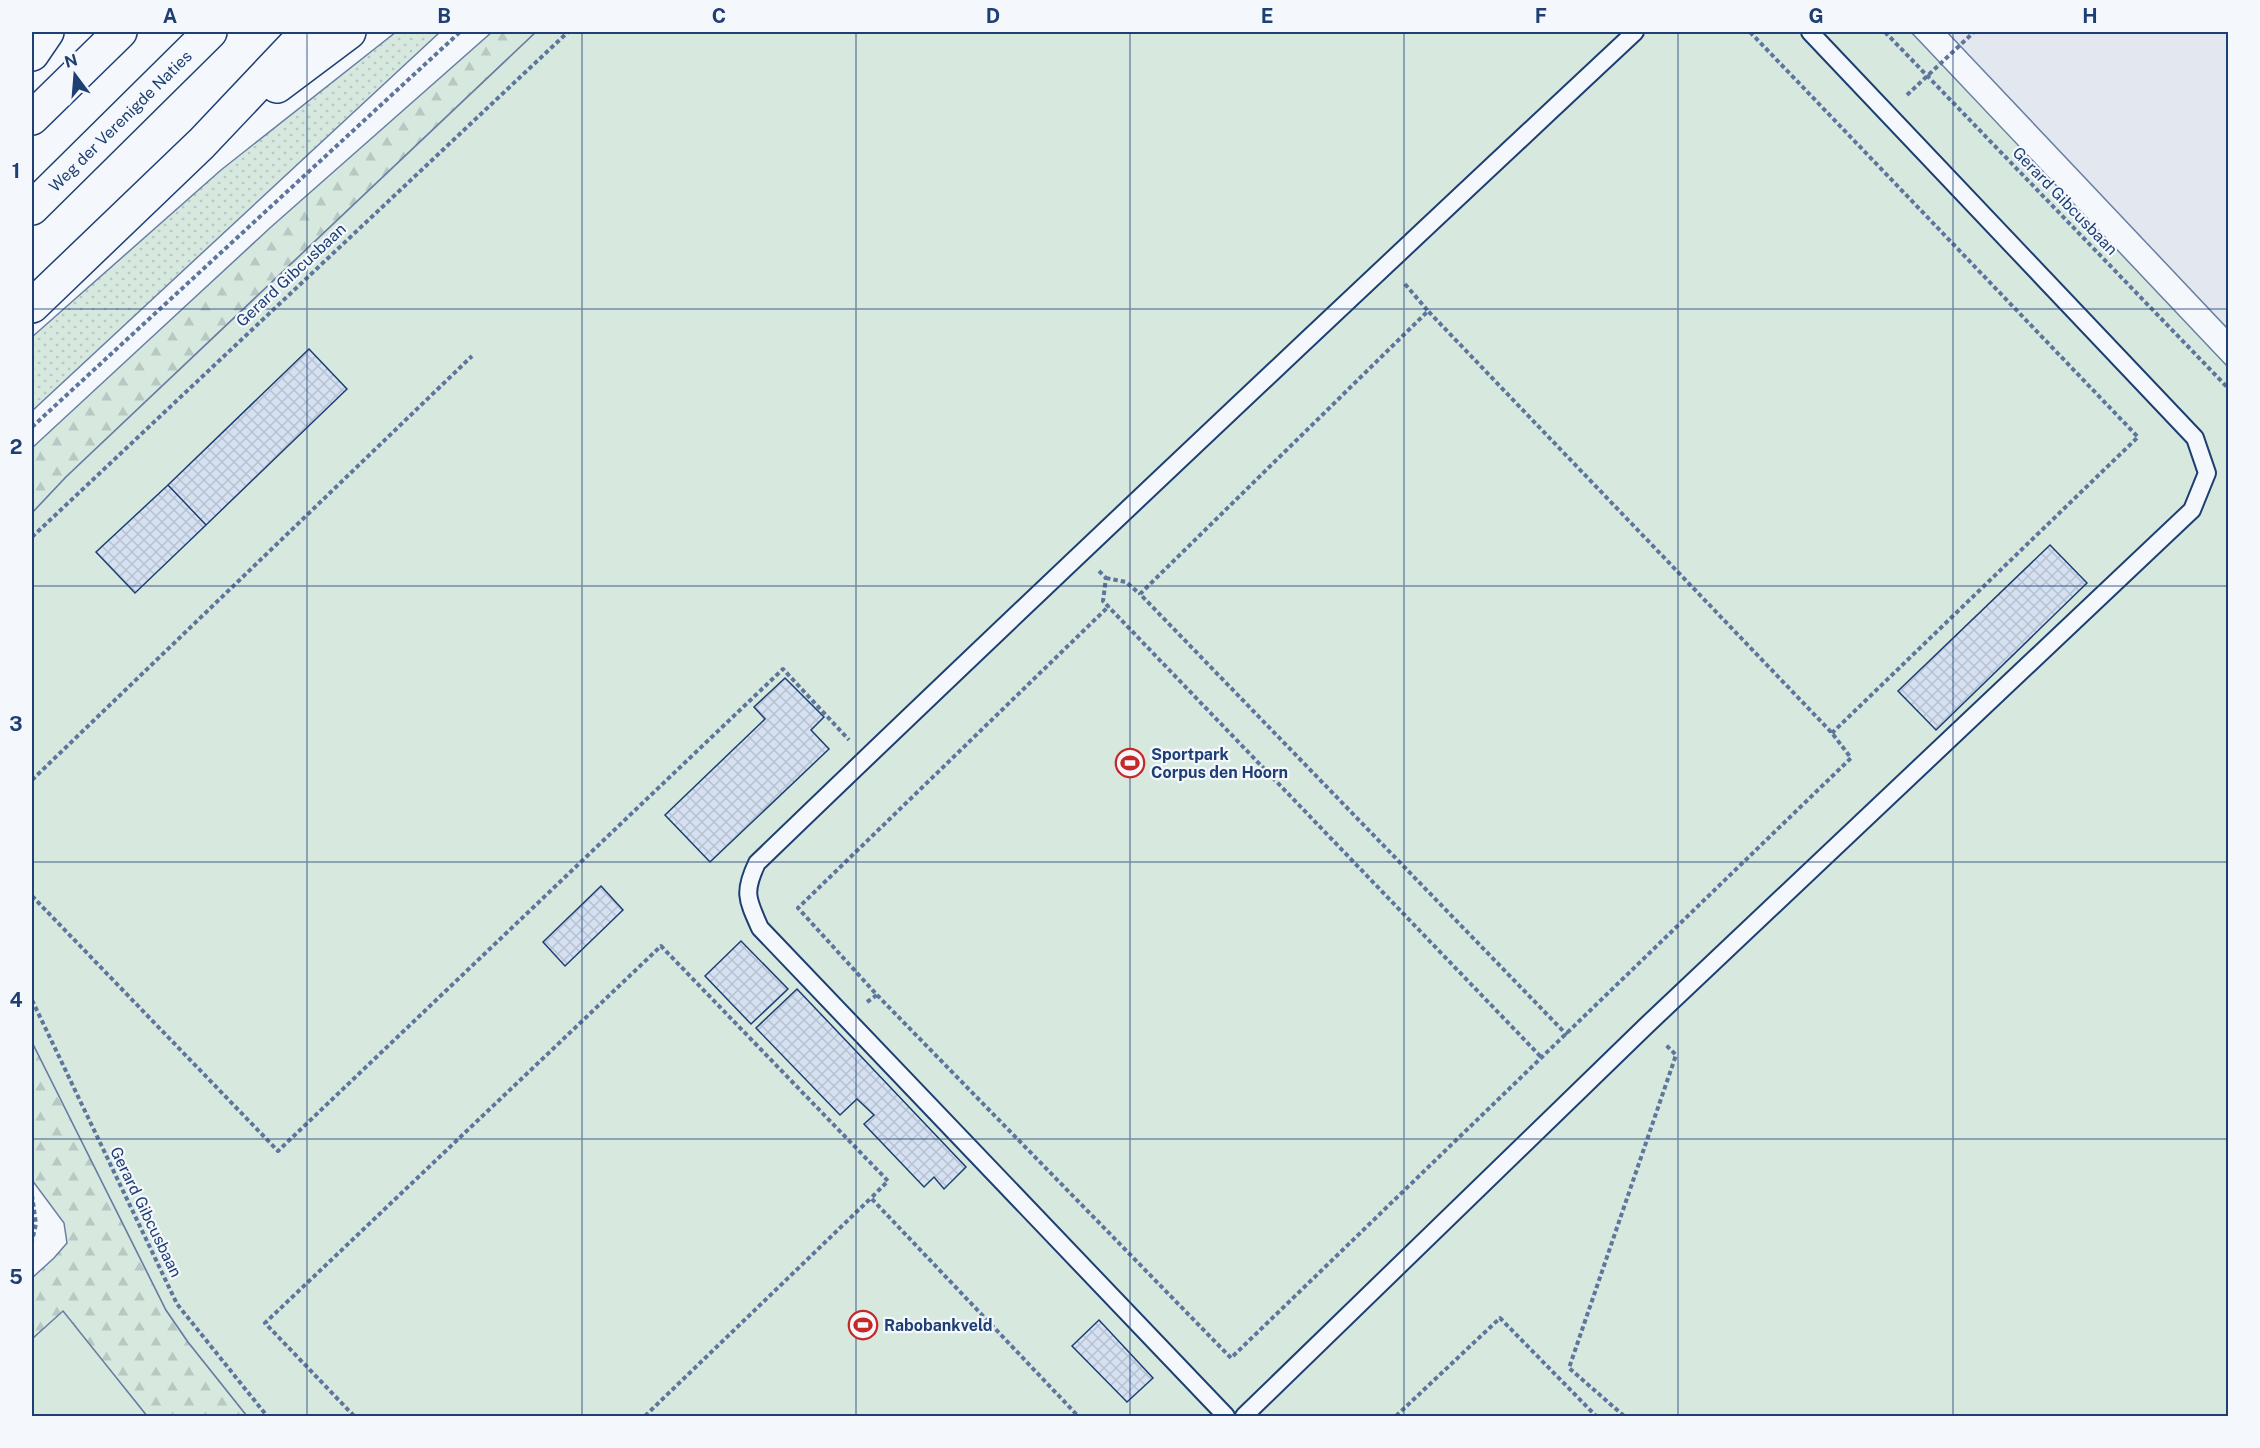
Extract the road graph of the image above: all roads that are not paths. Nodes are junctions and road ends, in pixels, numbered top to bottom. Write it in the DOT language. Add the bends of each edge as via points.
graph roads {
  1 [pos="47,32"];
  2 [pos="120,32"];
  3 [pos="210,32"];
  4 [pos="307,32"];
  5 [pos="349,32"];
  6 [pos="1635,32"];
  7 [pos="1810,32"];
  8 [pos="32,54"];
  9 [pos="32,118"];
  10 [pos="202,143"];
  11 [pos="32,208"];
  12 [pos="32,306"];
  13 [pos="1226,1416"];
  14 [pos="1244,1416"];
  1 -- 8 [label="highway"];
  2 -- 9 [label="highway"];
  3 -- 11 [label="highway, Weg der Verenigde Naties"];
  4 -- 10 [label="highway"];
  5 -- 10 [label="highway"];
  6 -- 13 [label="lane" via="1089,543 757,863 747,884 748,901 760,928"];
  7 -- 14 [label="lane" via="2194,438 2207,473 2192,510 1647,1026"];
  10 -- 12 [label="highway"];
}
